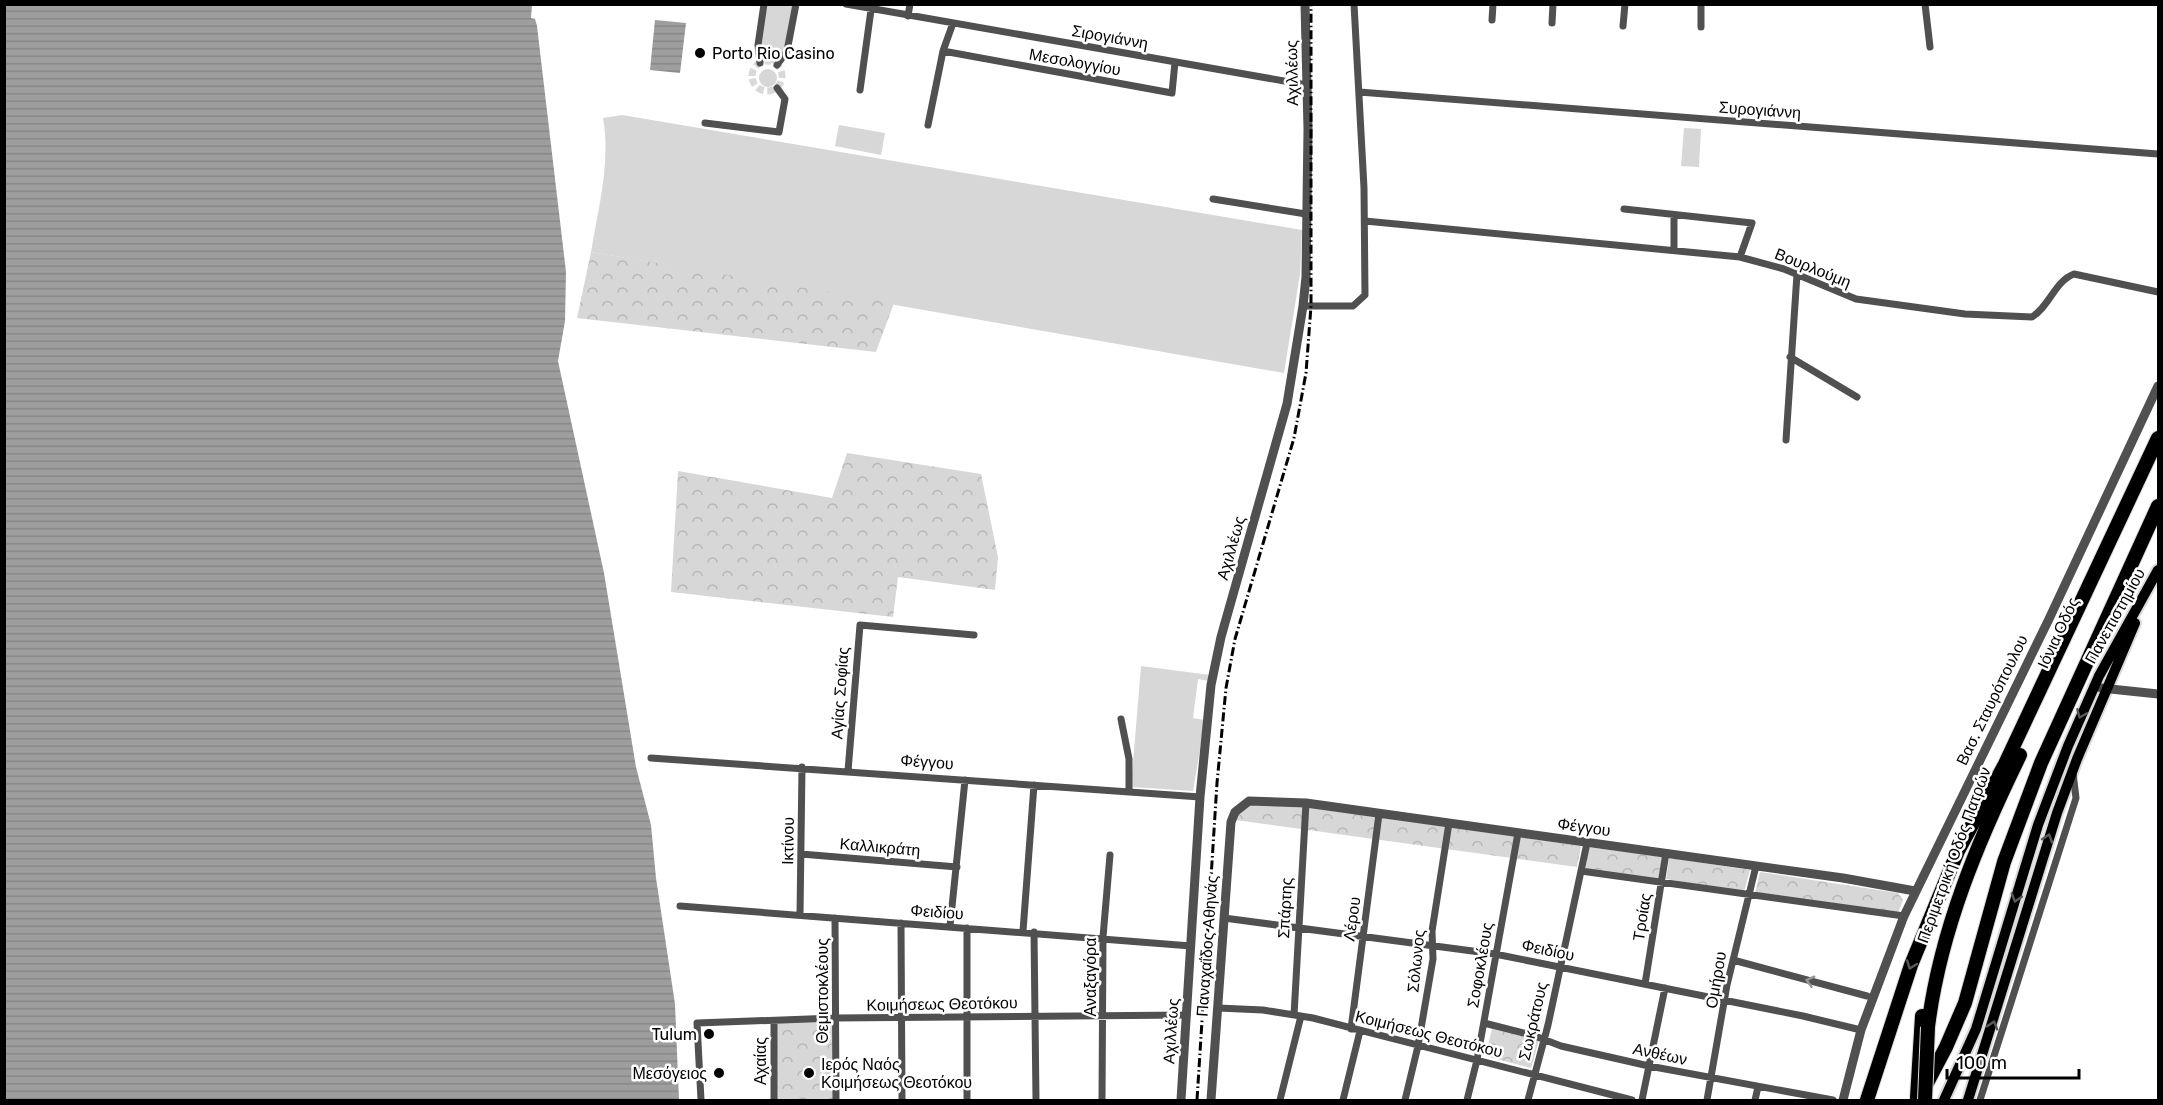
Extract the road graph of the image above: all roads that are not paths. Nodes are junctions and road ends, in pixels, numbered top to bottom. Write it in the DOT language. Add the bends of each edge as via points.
graph roads {
  1 [pos="764,4"];
  2 [pos="796,4"];
  3 [pos="846,4"];
  4 [pos="910,4"];
  5 [pos="1305,4"];
  6 [pos="1354,4"];
  7 [pos="1493,4"];
  8 [pos="1553,4"];
  9 [pos="1625,4"];
  10 [pos="1701,4"];
  11 [pos="1925,4"];
  12 [pos="871,10"];
  13 [pos="908,16"];
  14 [pos="1492,20"];
  15 [pos="952,23"];
  16 [pos="1552,23"];
  17 [pos="1623,26"];
  18 [pos="1701,27"];
  19 [pos="1930,46"];
  20 [pos="943,51"];
  21 [pos="1175,62"];
  22 [pos="760,63"];
  23 [pos="777,65"];
  24 [pos="1306,85"];
  25 [pos="777,88"];
  26 [pos="860,90"];
  27 [pos="1359,92"];
  28 [pos="705,123"];
  29 [pos="928,124"];
  30 [pos="2158,154"];
  31 [pos="1213,199"];
  32 [pos="1624,209"];
  33 [pos="1306,214"];
  34 [pos="1674,215"];
  35 [pos="1365,221"];
  36 [pos="1674,250"];
  37 [pos="1740,257"];
  38 [pos="1797,274"];
  39 [pos="2158,292"];
  40 [pos="1303,306"];
  41 [pos="1791,357"];
  42 [pos="2158,386"];
  43 [pos="1857,397"];
  44 [pos="2158,438"];
  45 [pos="1786,440"];
  46 [pos="2158,457"];
  47 [pos="2158,506"];
  48 [pos="2158,569"];
  49 [pos="974,635"];
  50 [pos="2093,688"];
  51 [pos="2106,689"];
  52 [pos="2158,694"];
  53 [pos="1121,719"];
  54 [pos="651,758"];
  55 [pos="2005,764"];
  56 [pos="802,767"];
  57 [pos="2072,770"];
  58 [pos="848,771"];
  59 [pos="965,780"];
  60 [pos="1034,785"];
  61 [pos="1129,792"];
  62 [pos="1200,797"];
  63 [pos="1249,801"];
  64 [pos="1306,803"];
  65 [pos="1379,814"];
  66 [pos="1449,823"];
  67 [pos="1989,823"];
  68 [pos="1518,833"];
  69 [pos="1587,843"];
  70 [pos="1666,853"];
  71 [pos="801,854"];
  72 [pos="1110,855"];
  73 [pos="1756,866"];
  74 [pos="957,867"];
  75 [pos="1581,871"];
  76 [pos="1662,882"];
  77 [pos="1915,891"];
  78 [pos="1748,895"];
  79 [pos="680,906"];
  80 [pos="800,915"];
  81 [pos="1904,916"];
  82 [pos="835,918"];
  83 [pos="1224,918"];
  84 [pos="901,923"];
  85 [pos="950,926"];
  86 [pos="1298,927"];
  87 [pos="968,928"];
  88 [pos="1023,931"];
  89 [pos="1034,932"];
  90 [pos="1364,935"];
  91 [pos="1103,937"];
  92 [pos="1432,945"];
  93 [pos="1191,946"];
  94 [pos="1495,954"];
  95 [pos="1733,960"];
  96 [pos="1560,966"];
  97 [pos="1645,984"];
  98 [pos="1665,988"];
  99 [pos="1867,996"];
  100 [pos="1725,1000"];
  101 [pos="1218,1008"];
  102 [pos="1297,1015"];
  103 [pos="1103,1016"];
  104 [pos="1187,1016"];
  105 [pos="967,1017"];
  106 [pos="1033,1017"];
  107 [pos="835,1018"];
  108 [pos="902,1018"];
  109 [pos="774,1021"];
  110 [pos="1484,1023"];
  111 [pos="1924,1027"];
  112 [pos="1352,1029"];
  113 [pos="1862,1030"];
  114 [pos="1360,1031"];
  115 [pos="1544,1039"];
  116 [pos="1418,1046"];
  117 [pos="1477,1060"];
  118 [pos="1649,1066"];
  119 [pos="1534,1075"];
  120 [pos="1711,1078"];
  121 [pos="1758,1087"];
  122 [pos="1592,1091"];
  123 [pos="701,1101"];
  124 [pos="774,1101"];
  125 [pos="836,1101"];
  126 [pos="902,1101"];
  127 [pos="967,1101"];
  128 [pos="1036,1101"];
  129 [pos="1102,1101"];
  130 [pos="1181,1101"];
  131 [pos="1211,1101"];
  132 [pos="1280,1101"];
  133 [pos="1342,1101"];
  134 [pos="1405,1101"];
  135 [pos="1467,1101"];
  136 [pos="1528,1101"];
  137 [pos="1590,1101"];
  138 [pos="1632,1101"];
  139 [pos="1642,1101"];
  140 [pos="1707,1101"];
  141 [pos="1755,1101"];
  142 [pos="1833,1101"];
  143 [pos="1843,1101"];
  144 [pos="1866,1101"];
  145 [pos="1917,1101"];
  146 [pos="1925,1101"];
  147 [pos="1944,1101"];
  148 [pos="1968,1101"];
  149 [pos="1980,1101"];
  1 -- 22 [label="street" via="758,45"];
  2 -- 23 [label="street" via="787,51"];
  3 -- 12 [label="street, Σιρογιάννη"];
  4 -- 13 [label="street"];
  5 -- 24 [label="street, Αχιλλέως"];
  6 -- 27 [label="street"];
  7 -- 14 [label="street"];
  8 -- 16 [label="street"];
  9 -- 17 [label="street"];
  10 -- 18 [label="street"];
  11 -- 19 [label="street"];
  12 -- 13 [label="street, Σιρογιάννη"];
  12 -- 26 [label="street"];
  13 -- 15 [label="street, Σιρογιάννη"];
  15 -- 20 [label="street"];
  15 -- 21 [label="street, Σιρογιάννη"];
  20 -- 21 [label="street, Μεσολογγίου" via="1172,93"];
  20 -- 29 [label="street"];
  21 -- 24 [label="street, Σιρογιάννη"];
  24 -- 33 [label="street, Αχιλλέως"];
  25 -- 28 [label="street" via="785,99 779,132"];
  27 -- 30 [label="street, Συρογιάννη"];
  27 -- 35 [label="street"];
  31 -- 33 [label="street"];
  32 -- 34 [label="street"];
  33 -- 40 [label="street, Αχιλλέως"];
  34 -- 36 [label="street"];
  34 -- 37 [label="street" via="1752,223"];
  35 -- 36 [label="street, Βουρλούμη"];
  35 -- 40 [label="street" via="1364,298 1353,306"];
  36 -- 37 [label="street, Βουρλούμη"];
  37 -- 38 [label="street, Βουρλούμη"];
  38 -- 39 [label="street, Βουρλούμη" via="1856,299 2024,318 2039,312 2074,274"];
  38 -- 41 [label="street"];
  40 -- 62 [label="street, Αχιλλέως" via="1287,404 1214,665"];
  41 -- 43 [label="street"];
  41 -- 45 [label="street"];
  42 -- 77 [label="street, Βασ. Σταυρόπουλου"];
  44 -- 55 [label="highway, Ιόνια Οδός"];
  46 -- 67 [label="highway, Ιόνια Οδός"];
  47 -- 145 [label="highway" via="2041,764 2004,862 1965,1003"];
  48 -- 50 [label="main road, Πανεπιστημίου"];
  48 -- 51 [label="main road, Πανεπιστημίου"];
  49 -- 58 [label="street, Αγίας Σοφίας" via="860,625"];
  50 -- 51 [label="street"];
  50 -- 147 [label="main road, Πανεπιστημίου, one-way" via="2042,815 1976,1029"];
  51 -- 52 [label="street"];
  51 -- 57 [label="main road, Πανεπιστημίου"];
  53 -- 61 [label="street" via="1129,759"];
  54 -- 56 [label="street, Φέγγου"];
  55 -- 111 [label="highway, Περιμετρική Οδός Πατρών" via="1944,922 1924,1001"];
  55 -- 144 [label="highway, one-way" via="1958,851 1921,939"];
  56 -- 58 [label="street, Φέγγου"];
  56 -- 71 [label="street, Ικτίνου"];
  148 -- 57 [label="main road, Πανεπιστημίου, one-way"];
  57 -- 149 [label="street" via="2076,798"];
  58 -- 59 [label="street, Φέγγου"];
  59 -- 60 [label="street, Φέγγου"];
  59 -- 74 [label="street"];
  60 -- 61 [label="street, Φέγγου"];
  60 -- 88 [label="street"];
  61 -- 62 [label="street, Φέγγου"];
  62 -- 93 [label="street, Αχιλλέως"];
  63 -- 64 [label="street, Φέγγου"];
  63 -- 83 [label="street, Παναχαΐδος Αθηνάς" via="1231,819"];
  64 -- 65 [label="street, Φέγγου"];
  64 -- 86 [label="street, Σπάρτης"];
  65 -- 66 [label="street, Φέγγου"];
  65 -- 90 [label="street, Λέρου"];
  66 -- 68 [label="street, Φέγγου"];
  66 -- 92 [label="street, Σόλωνος"];
  67 -- 111 [label="highway, Περιμετρική Οδός Πατρών" via="1950,923"];
  68 -- 69 [label="street, Φέγγου"];
  68 -- 94 [label="street, Σοφοκλέους"];
  69 -- 70 [label="street, Φέγγου"];
  69 -- 75 [label="street, Σωκράτους"];
  70 -- 73 [label="street, Φέγγου"];
  70 -- 76 [label="street, Τροίας"];
  71 -- 74 [label="street, Καλλικράτη"];
  71 -- 80 [label="street, Ικτίνου"];
  72 -- 91 [label="street, Αναξαγόρα"];
  73 -- 77 [label="street, Φέγγου"];
  73 -- 78 [label="street, Ομήρου"];
  74 -- 85 [label="street"];
  75 -- 76 [label="street"];
  75 -- 96 [label="street, Σωκράτους"];
  76 -- 78 [label="street"];
  76 -- 97 [label="street, Τροίας"];
  77 -- 81 [label="street, Βασ. Σταυρόπουλου"];
  78 -- 81 [label="street"];
  78 -- 95 [label="street, Ομήρου"];
  79 -- 80 [label="street, Φειδίου"];
  80 -- 82 [label="street, Φειδίου"];
  81 -- 113 [label="street, Βασ. Σταυρόπουλου"];
  82 -- 84 [label="street, Φειδίου"];
  82 -- 107 [label="street, Θεμιστοκλέους"];
  83 -- 86 [label="street, Φειδίου"];
  83 -- 101 [label="street, Παναχαΐδος Αθηνάς"];
  84 -- 85 [label="street, Φειδίου"];
  84 -- 108 [label="street"];
  85 -- 87 [label="street, Φειδίου"];
  86 -- 90 [label="street, Φειδίου"];
  86 -- 102 [label="street, Σπάρτης"];
  87 -- 88 [label="street, Φειδίου"];
  87 -- 105 [label="street"];
  88 -- 89 [label="street, Φειδίου"];
  89 -- 91 [label="street, Φειδίου"];
  89 -- 106 [label="street"];
  90 -- 92 [label="street, Φειδίου"];
  90 -- 112 [label="street, Λέρου"];
  91 -- 93 [label="street, Φειδίου"];
  91 -- 103 [label="street, Αναξαγόρα"];
  92 -- 94 [label="street, Φειδίου"];
  92 -- 116 [label="street, Σόλωνος"];
  93 -- 104 [label="street, Αχιλλέως"];
  94 -- 96 [label="street, Φειδίου"];
  94 -- 110 [label="street, Σοφοκλέους"];
  99 -- 95 [label="street, one-way"];
  95 -- 100 [label="street, Ομήρου"];
  96 -- 97 [label="street, Φειδίου"];
  96 -- 115 [label="street, Σωκράτους"];
  97 -- 98 [label="street, Φειδίου"];
  98 -- 100 [label="street, Φειδίου"];
  98 -- 118 [label="street"];
  100 -- 113 [label="street, Φειδίου"];
  100 -- 120 [label="street, Ομήρου"];
  101 -- 102 [label="street, Κοιμήσεως Θεοτόκου"];
  101 -- 131 [label="street, Παναχαΐδος Αθηνάς"];
  102 -- 112 [label="street, Κοιμήσεως Θεοτόκου"];
  102 -- 132 [label="street, Σπάρτης"];
  103 -- 104 [label="street, Κοιμήσεως Θεοτόκου"];
  103 -- 106 [label="street, Κοιμήσεως Θεοτόκου"];
  103 -- 129 [label="street, Αναξαγόρα"];
  104 -- 130 [label="street, Αχιλλέως"];
  105 -- 106 [label="street, Κοιμήσεως Θεοτόκου"];
  105 -- 108 [label="street, Κοιμήσεως Θεοτόκου"];
  105 -- 127 [label="street"];
  106 -- 128 [label="street"];
  107 -- 108 [label="street, Κοιμήσεως Θεοτόκου"];
  107 -- 109 [label="street, Κοιμήσεως Θεοτόκου"];
  107 -- 125 [label="street, Θεμιστοκλέους"];
  108 -- 126 [label="street"];
  109 -- 123 [label="street, Κοιμήσεως Θεοτόκου" via="697,1023"];
  109 -- 124 [label="street, Αχαίας"];
  110 -- 115 [label="street, Ανθέων"];
  110 -- 117 [label="street, Σοφοκλέους"];
  111 -- 145 [label="highway, Περιμετρική Οδός Πατρών"];
  111 -- 146 [label="highway, Περιμετρική Οδός Πατρών, bridge"];
  112 -- 114 [label="street, Κοιμήσεως Θεοτόκου"];
  113 -- 143 [label="street, Βασ. Σταυρόπουλου"];
  114 -- 116 [label="street, Κοιμήσεως Θεοτόκου"];
  114 -- 133 [label="street"];
  115 -- 118 [label="street, Ανθέων"];
  115 -- 119 [label="street, Σωκράτους"];
  116 -- 117 [label="street, Κοιμήσεως Θεοτόκου"];
  116 -- 134 [label="street, Σόλωνος"];
  117 -- 119 [label="street, Κοιμήσεως Θεοτόκου"];
  117 -- 135 [label="street, Σοφοκλέους"];
  118 -- 120 [label="street, Ανθέων"];
  118 -- 139 [label="street"];
  119 -- 122 [label="street, Κοιμήσεως Θεοτόκου"];
  119 -- 136 [label="street, Σωκράτους"];
  120 -- 121 [label="street, Ανθέων"];
  120 -- 140 [label="street, Ομήρου"];
  121 -- 141 [label="street"];
  121 -- 142 [label="street, Ανθέων"];
  122 -- 137 [label="street"];
  122 -- 138 [label="street, Κοιμήσεως Θεοτόκου"];
}
